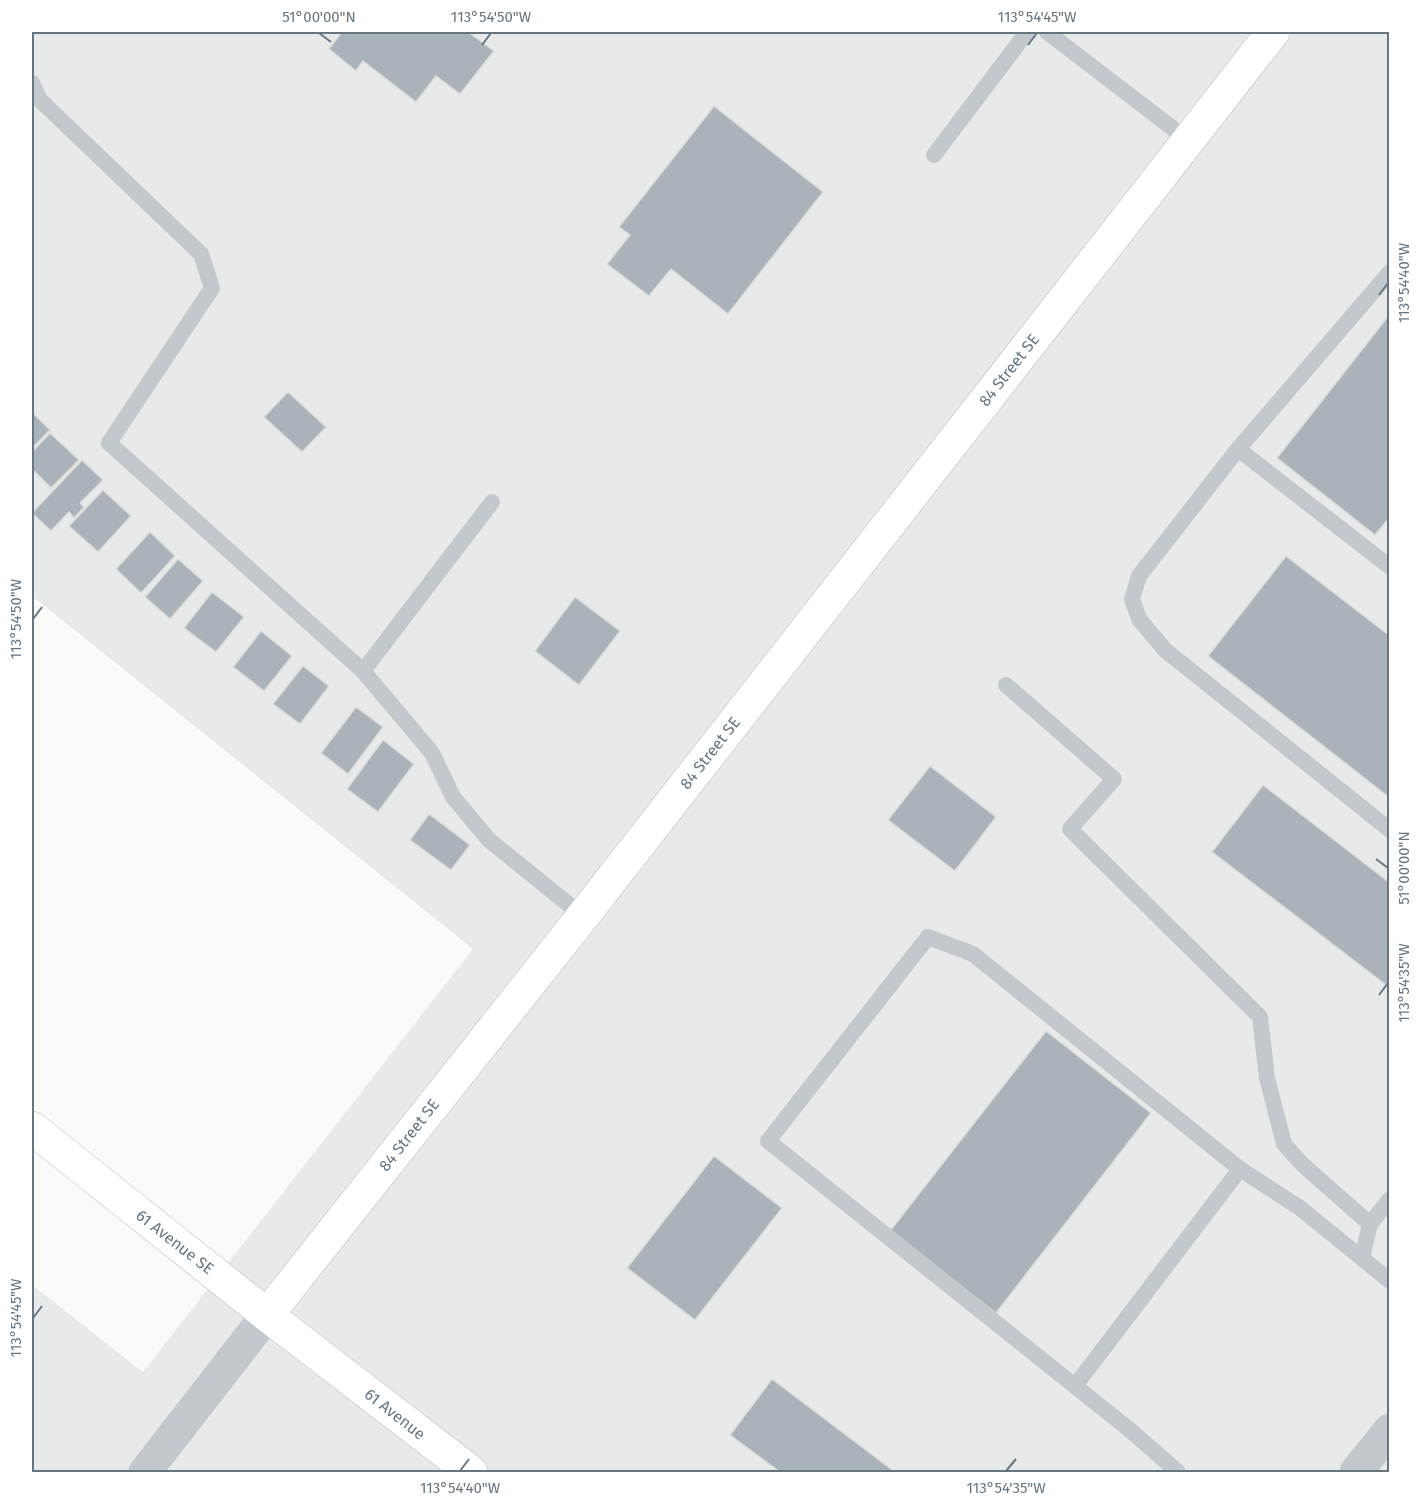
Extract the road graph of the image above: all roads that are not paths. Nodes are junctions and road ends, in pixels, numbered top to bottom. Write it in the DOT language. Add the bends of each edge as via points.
graph roads {
  1 [pos="1027,32"];
  2 [pos="1047,32"];
  3 [pos="1273,32"];
  4 [pos="32,83"];
  5 [pos="1188,140"];
  6 [pos="934,155"];
  7 [pos="1389,272"];
  8 [pos="1238,449"];
  9 [pos="492,502"];
  10 [pos="1389,567"];
  11 [pos="363,671"];
  12 [pos="1006,685"];
  13 [pos="1389,830"];
  14 [pos="582,916"];
  15 [pos="32,1128"];
  16 [pos="1240,1169"];
  17 [pos="1389,1199"];
  18 [pos="1370,1224"];
  19 [pos="1362,1258"];
  20 [pos="1389,1281"];
  21 [pos="267,1315"];
  22 [pos="319,1355"];
  23 [pos="1075,1386"];
  24 [pos="1389,1430"];
  25 [pos="145,1473"];
  26 [pos="471,1473"];
  27 [pos="1178,1473"];
  28 [pos="1356,1473"];
  1 -- 6 [label="lane"];
  2 -- 5 [label="lane"];
  3 -- 5 [label="street, 84 Street SE"];
  4 -- 11 [label="lane" via="40,100 201,254 212,288 110,443"];
  5 -- 14 [label="street, 84 Street SE"];
  7 -- 8 [label="lane"];
  8 -- 10 [label="lane"];
  8 -- 13 [label="lane" via="1138,576 1132,599 1139,619 1165,650"];
  9 -- 11 [label="lane"];
  11 -- 14 [label="lane" via="432,753 453,797 489,840"];
  12 -- 18 [label="lane" via="1114,779 1070,829 1260,1017 1267,1078 1284,1144"];
  14 -- 21 [label="street, 84 Street SE"];
  15 -- 21 [label="street, 61 Avenue SE"];
  16 -- 19 [label="lane" via="1300,1208"];
  16 -- 23 [label="lane"];
  16 -- 23 [label="lane" via="973,954 928,937 768,1141"];
  17 -- 18 [label="lane"];
  18 -- 19 [label="lane"];
  19 -- 20 [label="lane"];
  21 -- 22 [label="street, 61 Avenue SE"];
  21 -- 25 [label="street, 84 Street SE"];
  22 -- 26 [label="street, 61 Avenue"];
  23 -- 27 [label="lane"];
  24 -- 28 [label="street"];
}
